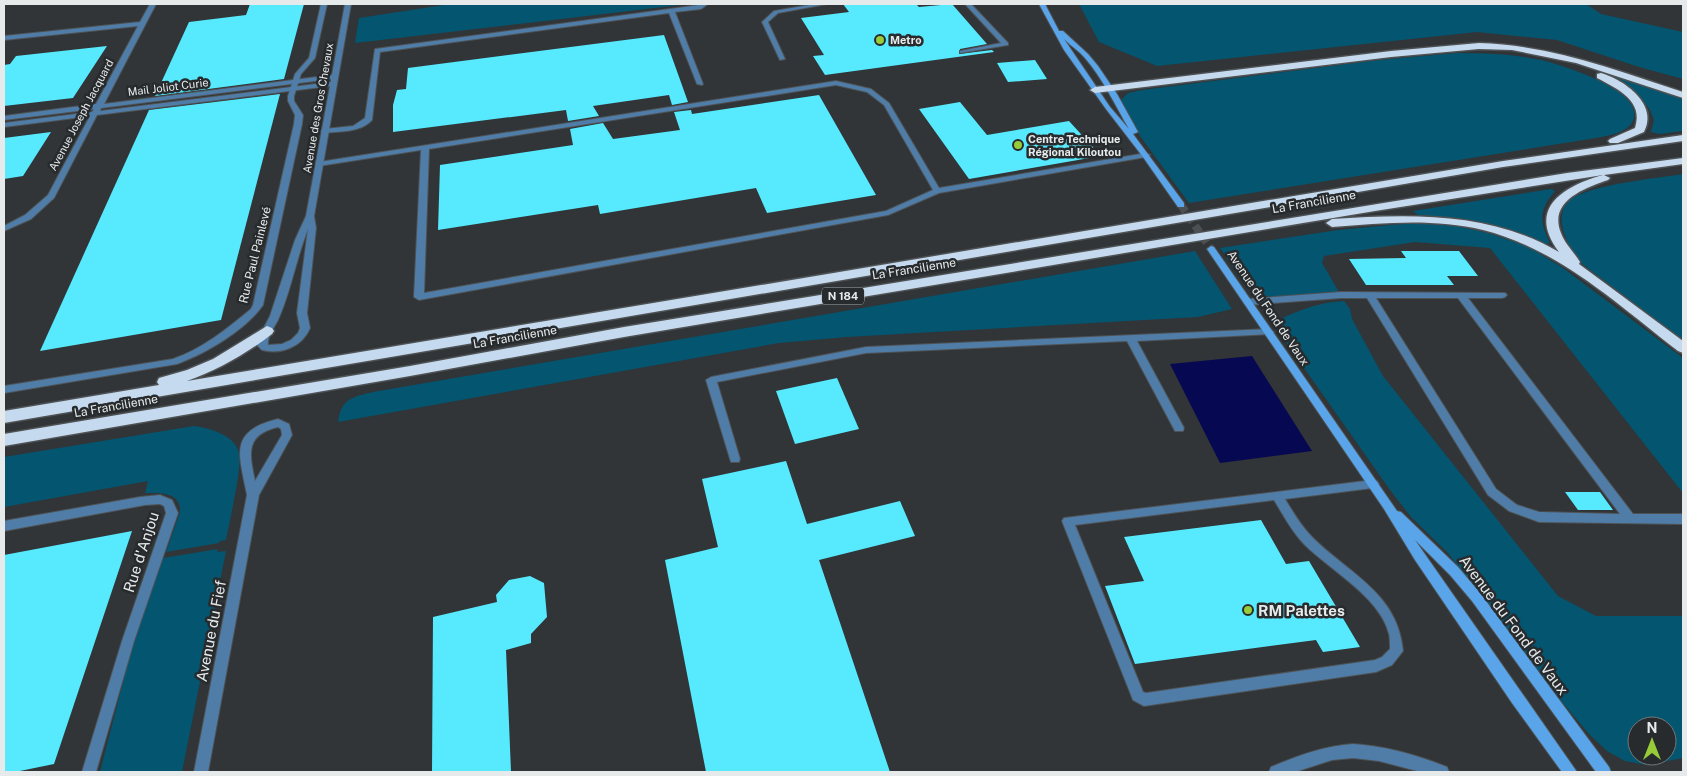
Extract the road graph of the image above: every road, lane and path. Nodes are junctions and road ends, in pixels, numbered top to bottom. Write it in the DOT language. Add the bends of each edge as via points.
graph roads {
  1 [pos="153,4"];
  2 [pos="324,4"];
  3 [pos="348,4"];
  4 [pos="706,4"];
  5 [pos="824,4"];
  6 [pos="968,4"];
  7 [pos="1042,4"];
  8 [pos="671,11"];
  9 [pos="1052,22"];
  10 [pos="142,24"];
  11 [pos="4,38"];
  12 [pos="1451,48"];
  13 [pos="962,52"];
  14 [pos="782,59"];
  15 [pos="334,80"];
  16 [pos="700,84"];
  17 [pos="294,86"];
  18 [pos="1111,89"];
  19 [pos="1095,90"];
  20 [pos="1683,95"];
  21 [pos="98,107"];
  22 [pos="95,114"];
  23 [pos="4,118"];
  24 [pos="4,125"];
  25 [pos="324,131"];
  26 [pos="1683,138"];
  27 [pos="425,147"];
  28 [pos="1146,155"];
  29 [pos="1683,161"];
  30 [pos="319,164"];
  31 [pos="1502,164"];
  32 [pos="1642,167"];
  33 [pos="937,191"];
  34 [pos="1181,205"];
  35 [pos="310,216"];
  36 [pos="1250,228"];
  37 [pos="4,229"];
  38 [pos="1211,249"];
  39 [pos="1587,276"];
  40 [pos="1370,295"];
  41 [pos="1461,295"];
  42 [pos="1502,295"];
  43 [pos="1248,302"];
  44 [pos="267,331"];
  45 [pos="1269,332"];
  46 [pos="1132,339"];
  47 [pos="1683,348"];
  48 [pos="4,390"];
  49 [pos="4,417"];
  50 [pos="1179,428"];
  51 [pos="4,440"];
  52 [pos="735,460"];
  53 [pos="1373,484"];
  54 [pos="253,495"];
  55 [pos="1277,496"];
  56 [pos="1388,506"];
  57 [pos="1630,518"];
  58 [pos="1683,519"];
  59 [pos="4,526"];
  60 [pos="89,772"];
  61 [pos="201,772"];
  62 [pos="1276,772"];
  63 [pos="1442,772"];
  64 [pos="1570,772"];
  65 [pos="1604,772"];
  1 -- 10 [label="street, Avenue Joseph Jacquard"];
  2 -- 17 [label="street" via="312,58 298,74"];
  3 -- 15 [label="street, Avenue des Gros Chevaux"];
  4 -- 8 [label="street"];
  5 -- 14 [label="street" via="776,12 765,22"];
  6 -- 13 [label="street" via="1006,44"];
  7 -- 9 [label="street"];
  8 -- 16 [label="street"];
  8 -- 25 [label="street" via="377,50 366,123"];
  9 -- 18 [label="street" via="1088,58"];
  9 -- 19 [label="street" via="1065,48"];
  10 -- 11 [label="street"];
  10 -- 21 [label="street, Avenue Joseph Jacquard"];
  12 -- 18 [label="highway"];
  12 -- 20 [label="highway" via="1495,46 1532,50 1578,61"];
  12 -- 31 [label="highway" via="1533,54 1579,67 1618,85 1639,103 1643,112 1644,122 1640,130 1630,135"];
  15 -- 17 [label="street, Mail Joliot Curie"];
  15 -- 25 [label="street, Avenue des Gros Chevaux"];
  17 -- 21 [label="street, Mail Joliot Curie"];
  17 -- 22 [label="street, Mail Joliot Curie"];
  17 -- 48 [label="street, Rue Paul Painlevé" via="291,101 299,119 258,305 254,311 185,359"];
  18 -- 19 [label="highway"];
  18 -- 28 [label="street"];
  19 -- 28 [label="street"];
  21 -- 22 [label="street, Avenue Joseph Jacquard"];
  21 -- 23 [label="street, Mail Joliot Curie"];
  22 -- 24 [label="street, Mail Joliot Curie"];
  22 -- 37 [label="street, Avenue Joseph Jacquard" via="51,196 37,211"];
  25 -- 30 [label="street, Avenue des Gros Chevaux"];
  26 -- 31 [label="highway, La Francilienne / N 184"];
  27 -- 30 [label="street"];
  27 -- 33 [label="street" via="836,83 869,90 887,104"];
  27 -- 33 [label="street" via="419,297 888,213"];
  28 -- 33 [label="street"];
  28 -- 34 [label="street"];
  29 -- 32 [label="highway, La Francilienne / N 184"];
  30 -- 35 [label="street, Avenue des Gros Chevaux"];
  31 -- 49 [label="highway, La Francilienne / N 184"];
  32 -- 36 [label="highway, La Francilienne / N 184" via="1567,176"];
  32 -- 39 [label="highway" via="1588,182 1556,203 1554,230 1559,242"];
  35 -- 44 [label="street" via="302,230 276,316"];
  35 -- 44 [label="street" via="312,228 302,312 306,326 293,343 273,349 262,344"];
  36 -- 39 [label="highway" via="1402,219 1463,222 1530,242"];
  36 -- 51 [label="highway, La Francilienne / N 184"];
  38 -- 43 [label="street, Avenue du Fond de Vaux"];
  39 -- 47 [label="highway"];
  40 -- 41 [label="street"];
  40 -- 43 [label="street"];
  40 -- 57 [label="street" via="1500,501 1519,512 1539,517"];
  41 -- 42 [label="street"];
  41 -- 57 [label="street"];
  43 -- 45 [label="street, Avenue du Fond de Vaux"];
  44 -- 49 [label="highway" via="227,358 176,379"];
  45 -- 46 [label="street"];
  45 -- 53 [label="street, Avenue du Fond de Vaux"];
  46 -- 50 [label="street"];
  46 -- 52 [label="street" via="866,350 711,380"];
  53 -- 55 [label="street"];
  53 -- 56 [label="street, Avenue du Fond de Vaux"];
  54 -- 54 [label="street" via="287,435 284,425 278,423 261,427 246,442"];
  54 -- 61 [label="street, Avenue du Fief"];
  55 -- 55 [label="street" via="1306,539 1385,610 1396,632 1397,651 1376,666 1144,700 1138,696 1068,521"];
  56 -- 64 [label="street, Avenue du Fond de Vaux" via="1419,557"];
  56 -- 65 [label="street, Avenue du Fond de Vaux" via="1449,565 1476,598"];
  57 -- 58 [label="street"];
  59 -- 60 [label="street, Rue d'Anjou" via="156,499 171,506 172,513 128,641"];
  62 -- 63 [label="street" via="1324,756 1356,752 1378,754"];
}
